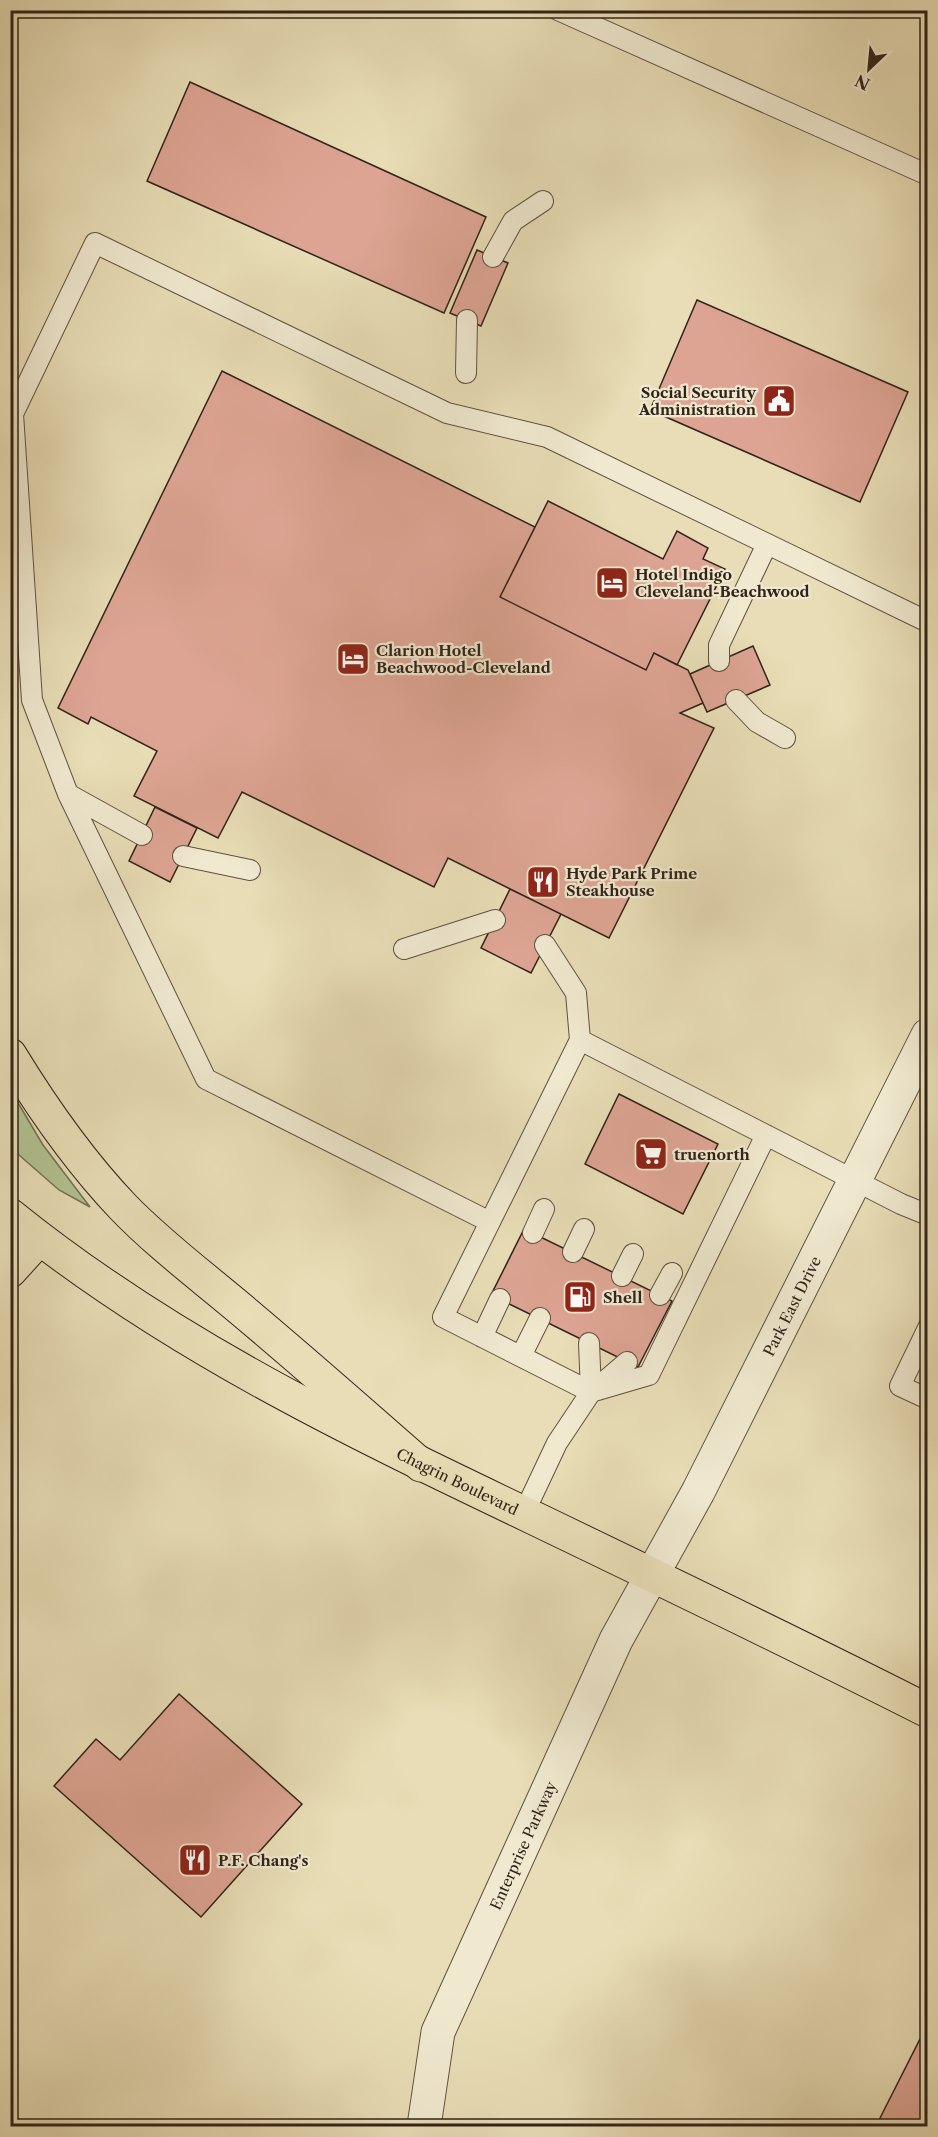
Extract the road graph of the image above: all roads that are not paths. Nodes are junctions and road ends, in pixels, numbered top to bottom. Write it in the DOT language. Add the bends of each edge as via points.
graph roads {
  1 [pos="558,10"];
  2 [pos="578,15"];
  3 [pos="927,175"];
  4 [pos="543,201"];
  5 [pos="493,257"];
  6 [pos="467,320"];
  7 [pos="466,373"];
  8 [pos="767,544"];
  9 [pos="927,622"];
  10 [pos="719,662"];
  11 [pos="736,700"];
  12 [pos="785,738"];
  13 [pos="68,794"];
  14 [pos="142,835"];
  15 [pos="183,856"];
  16 [pos="250,870"];
  17 [pos="495,920"];
  18 [pos="545,945"];
  19 [pos="404,949"];
  20 [pos="927,1035"];
  21 [pos="580,1040"];
  22 [pos="10,1055"];
  23 [pos="766,1135"];
  24 [pos="855,1180"];
  25 [pos="544,1209"];
  26 [pos="10,1215"];
  27 [pos="927,1215"];
  28 [pos="490,1222"];
  29 [pos="584,1229"];
  30 [pos="533,1233"];
  31 [pos="39,1239"];
  32 [pos="573,1252"];
  33 [pos="633,1254"];
  34 [pos="10,1271"];
  35 [pos="672,1273"];
  36 [pos="622,1276"];
  37 [pos="660,1295"];
  38 [pos="500,1299"];
  39 [pos="540,1318"];
  40 [pos="927,1328"];
  41 [pos="482,1337"];
  42 [pos="589,1343"];
  43 [pos="521,1356"];
  44 [pos="627,1362"];
  45 [pos="591,1392"];
  46 [pos="927,1400"];
  47 [pos="421,1464"];
  48 [pos="524,1513"];
  49 [pos="653,1575"];
  50 [pos="927,1710"];
  51 [pos="424,2127"];
  1 -- 2 [label="lane"];
  2 -- 3 [label="lane"];
  4 -- 5 [label="lane" via="513,221"];
  6 -- 7 [label="lane"];
  8 -- 9 [label="lane"];
  8 -- 10 [label="lane" via="719,645"];
  8 -- 13 [label="lane" via="547,437 447,413 95,243 13,414 32,700"];
  11 -- 12 [label="lane" via="757,722"];
  13 -- 14 [label="lane"];
  13 -- 28 [label="lane" via="207,1079"];
  15 -- 16 [label="lane"];
  17 -- 19 [label="lane"];
  18 -- 21 [label="lane" via="576,993"];
  20 -- 24 [label="street, Park East Drive"];
  21 -- 23 [label="lane"];
  21 -- 28 [label="lane"];
  22 -- 47 [label="main road" via="66,1139 124,1208"];
  23 -- 24 [label="lane"];
  23 -- 45 [label="lane" via="649,1375"];
  24 -- 27 [label="lane"];
  24 -- 49 [label="street, Park East Drive"];
  25 -- 30 [label="lane"];
  26 -- 31 [label="main road, Chagrin Boulevard"];
  28 -- 41 [label="lane" via="443,1317"];
  29 -- 32 [label="lane"];
  31 -- 34 [label="main road"];
  31 -- 47 [label="main road, Chagrin Boulevard" via="221,1360"];
  33 -- 36 [label="lane"];
  35 -- 37 [label="lane"];
  38 -- 41 [label="lane"];
  39 -- 43 [label="lane"];
  40 -- 46 [label="lane" via="900,1386"];
  41 -- 43 [label="lane"];
  42 -- 45 [label="lane"];
  43 -- 45 [label="lane"];
  44 -- 45 [label="lane"];
  45 -- 48 [label="lane" via="557,1443"];
  47 -- 48 [label="main road, Chagrin Boulevard"];
  48 -- 49 [label="main road, Chagrin Boulevard"];
  49 -- 50 [label="main road, Chagrin Boulevard"];
  49 -- 51 [label="street, Enterprise Parkway" via="616,1640 438,2032"];
}
